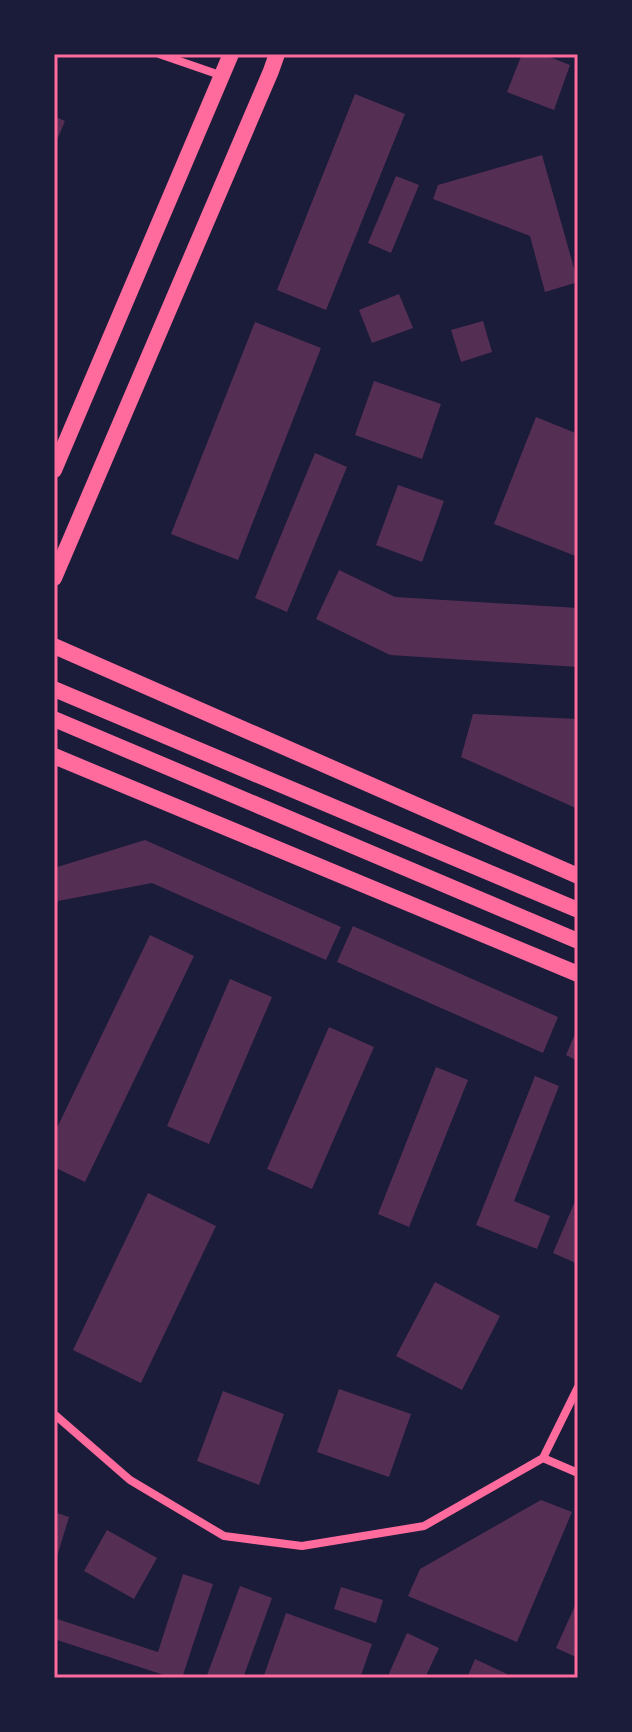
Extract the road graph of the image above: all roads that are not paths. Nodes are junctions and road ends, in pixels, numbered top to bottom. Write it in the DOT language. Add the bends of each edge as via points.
graph roads {
  1 [pos="159,54"];
  2 [pos="231,54"];
  3 [pos="277,54"];
  4 [pos="217,74"];
  5 [pos="54,470"];
  6 [pos="54,578"];
  7 [pos="54,646"];
  8 [pos="54,689"];
  9 [pos="54,719"];
  10 [pos="54,756"];
  11 [pos="578,876"];
  12 [pos="578,910"];
  13 [pos="578,941"];
  14 [pos="578,974"];
  15 [pos="578,1387"];
  16 [pos="54,1414"];
  17 [pos="543,1458"];
  18 [pos="578,1473"];
  1 -- 4 [label="street"];
  2 -- 5 [label="main road"];
  3 -- 6 [label="main road"];
  7 -- 11 [label="main road"];
  8 -- 12 [label="main road"];
  9 -- 13 [label="main road"];
  10 -- 14 [label="main road"];
  15 -- 17 [label="street"];
  16 -- 17 [label="street" via="130,1480 224,1536 302,1546 424,1526"];
  17 -- 18 [label="street"];
}
